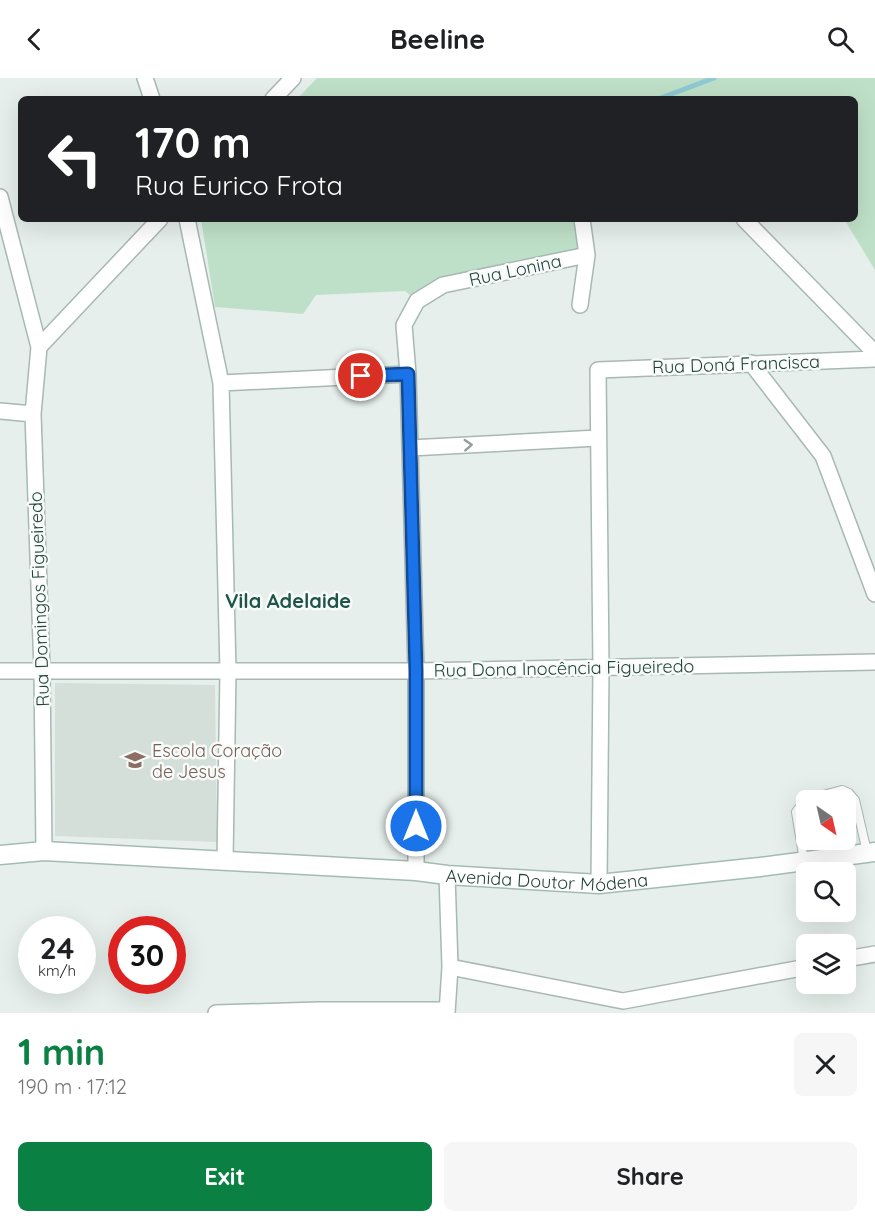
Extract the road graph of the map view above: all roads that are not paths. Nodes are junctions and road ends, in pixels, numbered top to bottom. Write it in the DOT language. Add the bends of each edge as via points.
graph roads {
  1 [pos="145,78"];
  2 [pos="293,78"];
  3 [pos="151,96"];
  4 [pos="276,96"];
  5 [pos="0,197"];
  6 [pos="157,222"];
  7 [pos="188,222"];
  8 [pos="582,222"];
  9 [pos="747,222"];
  10 [pos="587,255"];
  11 [pos="580,305"];
  12 [pos="39,347"];
  13 [pos="875,353"];
  14 [pos="875,359"];
  15 [pos="751,363"];
  16 [pos="408,374"];
  17 [pos="221,383"];
  18 [pos="0,411"];
  19 [pos="33,414"];
  20 [pos="598,438"];
  21 [pos="410,448"];
  22 [pos="875,594"];
  23 [pos="875,662"];
  24 [pos="601,668"];
  25 [pos="0,671"];
  26 [pos="42,671"];
  27 [pos="228,671"];
  28 [pos="416,671"];
  29 [pos="856,804"];
  30 [pos="859,816"];
  31 [pos="856,817"];
  32 [pos="804,850"];
  33 [pos="44,851"];
  34 [pos="871,852"];
  35 [pos="0,855"];
  36 [pos="225,861"];
  37 [pos="804,861"];
  38 [pos="416,871"];
  39 [pos="447,875"];
  40 [pos="599,884"];
  41 [pos="875,954"];
  42 [pos="856,957"];
  43 [pos="450,967"];
  44 [pos="796,969"];
  45 [pos="619,1007"];
  46 [pos="447,1011"];
  47 [pos="319,1012"];
  48 [pos="216,1013"];
  1 -- 3 [label="street"];
  2 -- 4 [label="street"];
  5 -- 12 [label="street, Rua Domingos Figueiredo"];
  6 -- 12 [label="street"];
  7 -- 17 [label="street"];
  8 -- 10 [label="street"];
  9 -- 13 [label="street"];
  10 -- 11 [label="street"];
  10 -- 16 [label="street, Rua Lonina" via="443,285 417,301 404,325"];
  12 -- 19 [label="street, Rua Domingos Figueiredo"];
  14 -- 15 [label="street, Rua Doná Francisca"];
  15 -- 20 [label="street, Rua Doná Francisca" via="598,370"];
  15 -- 22 [label="street" via="823,456"];
  16 -- 17 [label="street"];
  16 -- 21 [label="street, Rua Lonina"];
  17 -- 27 [label="street"];
  18 -- 19 [label="street"];
  19 -- 26 [label="street, Rua Domingos Figueiredo"];
  21 -- 20 [label="street, one-way"];
  20 -- 24 [label="street"];
  21 -- 28 [label="street, Rua Lonina"];
  23 -- 24 [label="street, Rua Dona Inocência Figueiredo"];
  24 -- 28 [label="street, Rua Dona Inocência Figueiredo"];
  24 -- 40 [label="street"];
  25 -- 26 [label="street, Rua Dona Inocência Figueiredo"];
  26 -- 27 [label="street, Rua Dona Inocência Figueiredo"];
  26 -- 33 [label="street, Rua Domingos Figueiredo"];
  27 -- 28 [label="street, Rua Dona Inocência Figueiredo"];
  27 -- 36 [label="street"];
  28 -- 38 [label="street, Rua Lonina"];
  29 -- 30 [label="lane"];
  30 -- 31 [label="lane"];
  30 -- 34 [label="lane"];
  32 -- 37 [label="lane"];
  33 -- 35 [label="main road, Avenida Doutor Módena"];
  33 -- 36 [label="main road, Avenida Doutor Módena"];
  34 -- 37 [label="main road, Avenida Doutor Módena"];
  36 -- 38 [label="main road, Avenida Doutor Módena"];
  37 -- 40 [label="main road, Avenida Doutor Módena"];
  38 -- 39 [label="main road, Avenida Doutor Módena"];
  39 -- 40 [label="main road, Avenida Doutor Módena"];
  39 -- 43 [label="street"];
  41 -- 42 [label="street"];
  43 -- 45 [label="street"];
  43 -- 46 [label="street"];
  44 -- 45 [label="street"];
  46 -- 47 [label="street"];
  47 -- 48 [label="street"];
}
